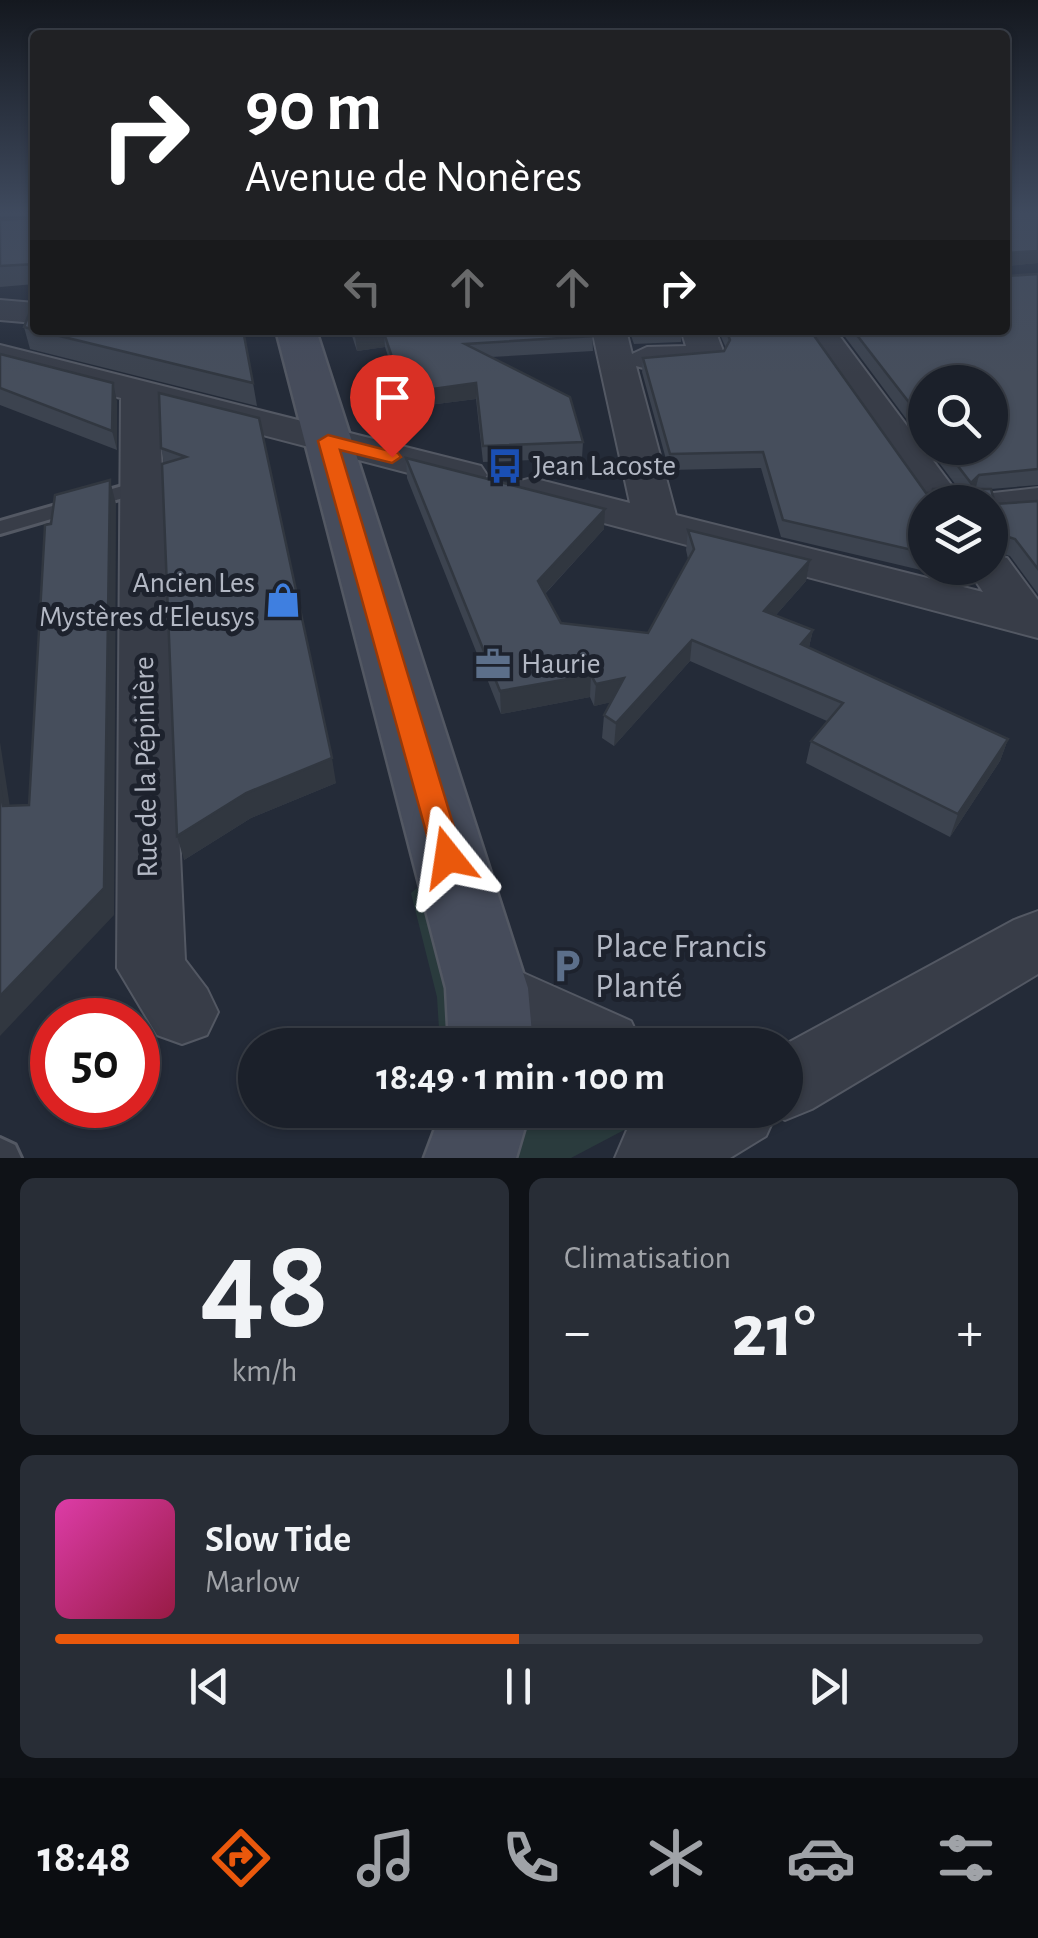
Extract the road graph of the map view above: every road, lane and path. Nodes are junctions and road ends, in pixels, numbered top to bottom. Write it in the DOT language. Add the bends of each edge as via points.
graph roads {
  1 [pos="0,310"];
  2 [pos="30,313"];
  3 [pos="297,335"];
  4 [pos="700,335"];
  5 [pos="822,335"];
  6 [pos="613,345"];
  7 [pos="0,356"];
  8 [pos="140,392"];
  9 [pos="328,441"];
  10 [pos="932,485"];
  11 [pos="140,487"];
  12 [pos="1038,500"];
  13 [pos="1008,502"];
  14 [pos="656,521"];
  15 [pos="0,528"];
  16 [pos="1004,585"];
  17 [pos="1032,620"];
  18 [pos="1038,940"];
  19 [pos="182,1012"];
  20 [pos="489,1016"];
  21 [pos="537,1028"];
  22 [pos="803,1074"];
  23 [pos="480,1128"];
  24 [pos="708,1128"];
  25 [pos="470,1158"];
  26 [pos="655,1158"];
  1 -- 2 [label="street"];
  3 -- 9 [label="main road"];
  4 -- 6 [label="street" via="707,356"];
  5 -- 10 [label="street"];
  6 -- 14 [label="street"];
  7 -- 8 [label="street"];
  8 -- 9 [label="street"];
  8 -- 11 [label="street, Rue de la Pépinière"];
  9 -- 14 [label="street"];
  9 -- 20 [label="main road"];
  11 -- 15 [label="lane"];
  11 -- 19 [label="street, Rue de la Pépinière" via="151,968"];
  12 -- 13 [label="street"];
  14 -- 17 [label="street"];
  16 -- 17 [label="street"];
  18 -- 22 [label="street"];
  20 -- 21 [label="street"];
  23 -- 25 [label="main road"];
  24 -- 26 [label="street"];
}
